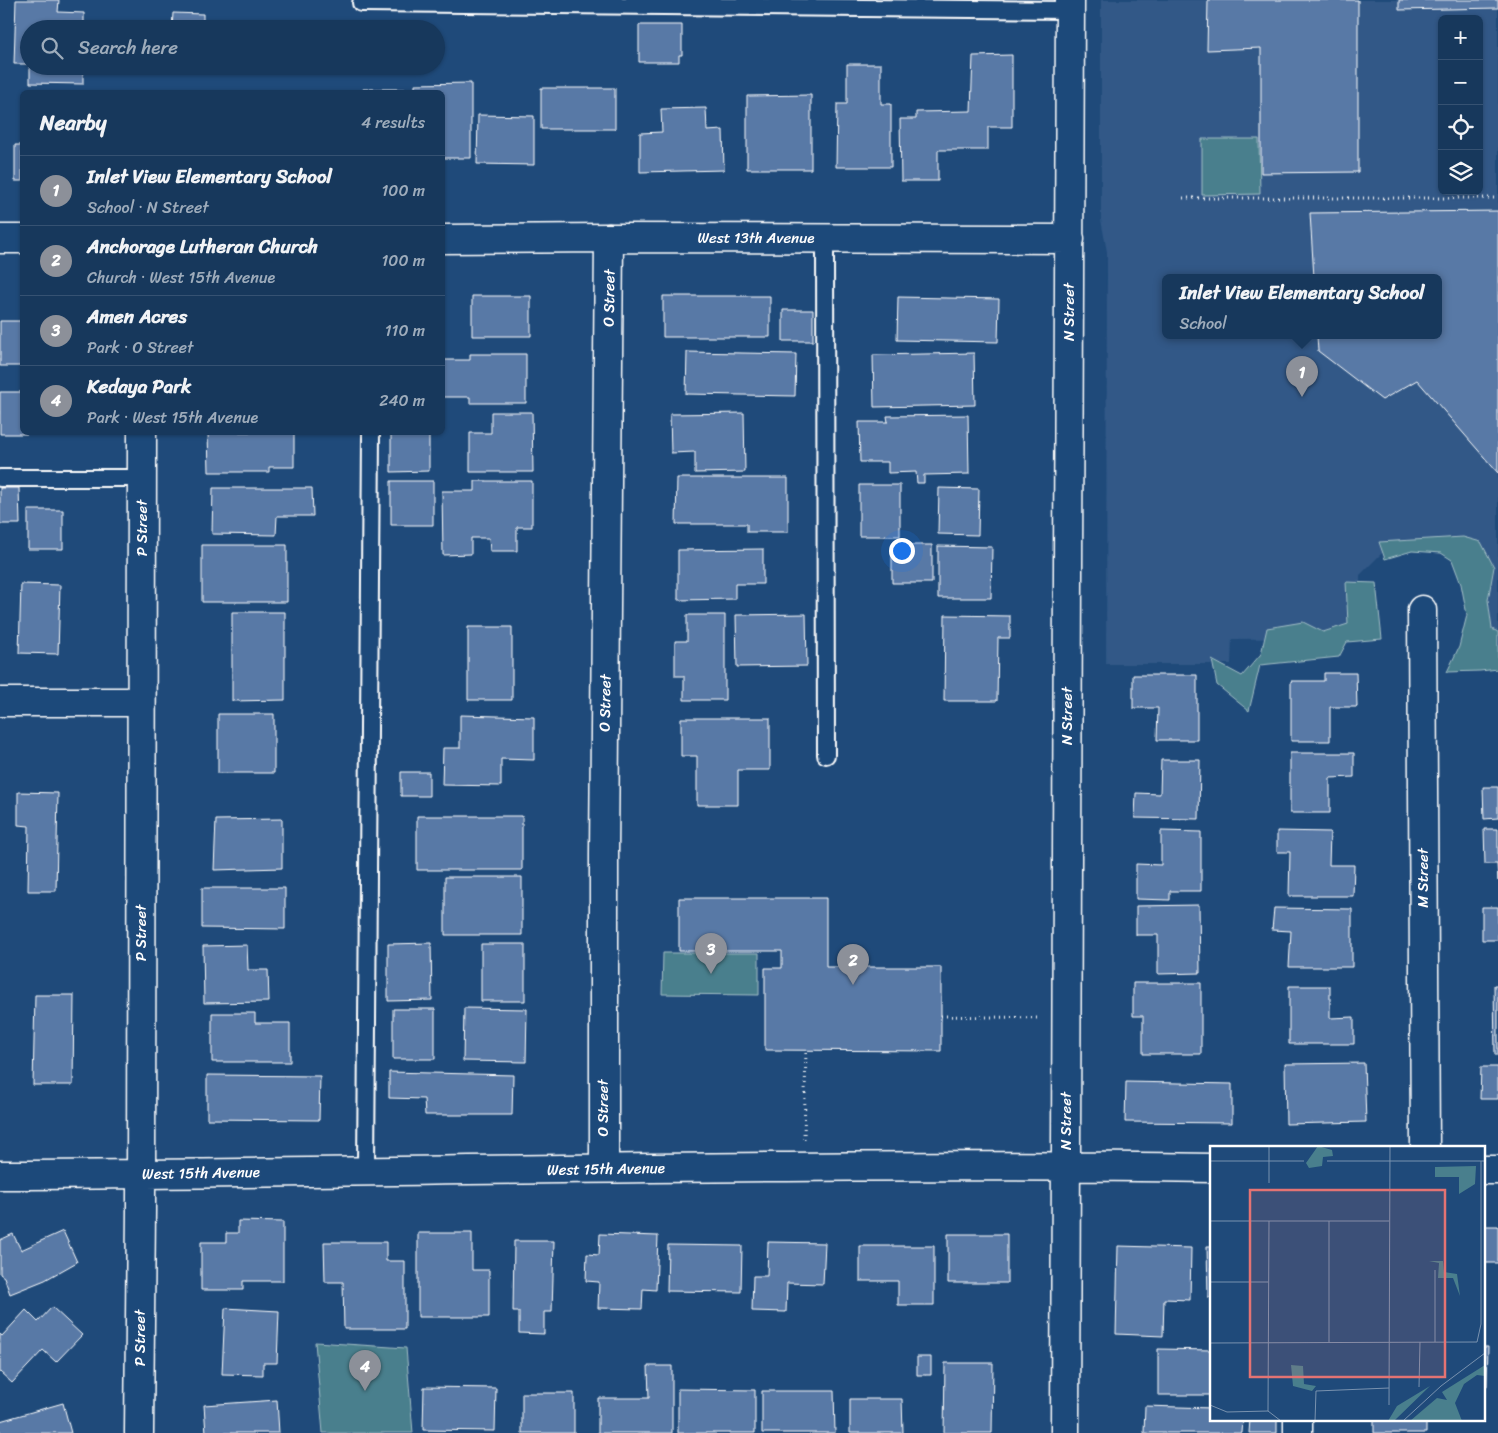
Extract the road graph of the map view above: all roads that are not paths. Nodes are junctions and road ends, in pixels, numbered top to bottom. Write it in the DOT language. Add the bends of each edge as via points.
graph roads {
  1 [pos="361,3"];
  2 [pos="1070,5"];
  3 [pos="610,238"];
  4 [pos="825,238"];
  5 [pos="0,239"];
  6 [pos="20,239"];
  7 [pos="445,239"];
  8 [pos="1070,239"];
  9 [pos="142,435"];
  10 [pos="371,435"];
  11 [pos="0,478"];
  12 [pos="142,478"];
  13 [pos="1422,610"];
  14 [pos="0,702"];
  15 [pos="141,702"];
  16 [pos="826,754"];
  17 [pos="1425,1146"];
  18 [pos="1066,1166"];
  19 [pos="604,1168"];
  20 [pos="1210,1168"];
  21 [pos="366,1171"];
  22 [pos="141,1174"];
  23 [pos="0,1175"];
  24 [pos="1298,1420"];
  25 [pos="139,1433"];
  26 [pos="1066,1433"];
  27 [pos="1298,1433"];
  1 -- 2 [label="lane"];
  2 -- 8 [label="street, N Street"];
  3 -- 4 [label="street, West 13th Avenue"];
  3 -- 7 [label="street, West 13th Avenue"];
  3 -- 19 [label="street, O Street"];
  4 -- 8 [label="street, West 13th Avenue"];
  4 -- 16 [label="lane"];
  5 -- 6 [label="street"];
  8 -- 18 [label="street, N Street"];
  9 -- 12 [label="street, P Street"];
  10 -- 21 [label="lane"];
  11 -- 12 [label="lane"];
  12 -- 15 [label="street, P Street"];
  13 -- 17 [label="street, M Street"];
  14 -- 15 [label="street"];
  15 -- 22 [label="street, P Street"];
  18 -- 19 [label="street, West 15th Avenue"];
  18 -- 20 [label="street, West 15th Avenue"];
  18 -- 26 [label="street, N Street"];
  19 -- 21 [label="street, West 15th Avenue"];
  21 -- 22 [label="street, West 15th Avenue"];
  22 -- 23 [label="street, West 15th Avenue"];
  22 -- 25 [label="street, P Street"];
  24 -- 27 [label="street"];
}
